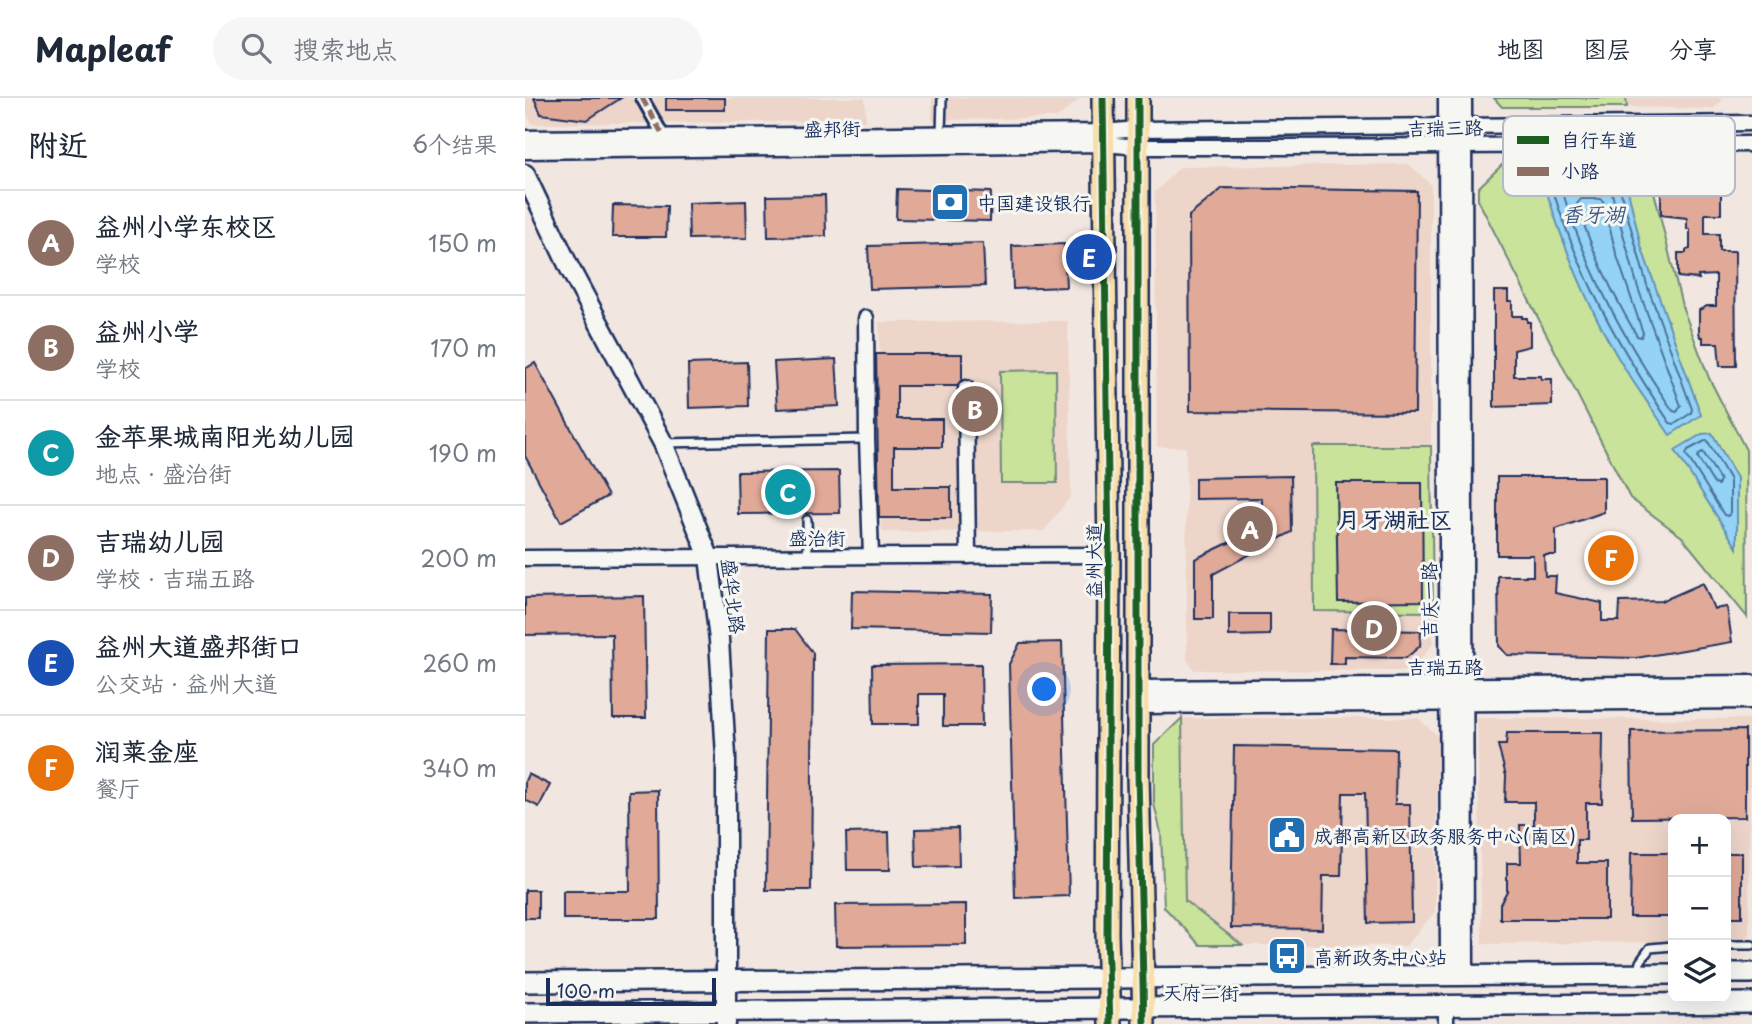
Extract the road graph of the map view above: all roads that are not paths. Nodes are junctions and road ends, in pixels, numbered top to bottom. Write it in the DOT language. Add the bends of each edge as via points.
graph roads {
  1 [pos="642,98"];
  2 [pos="941,98"];
  3 [pos="1103,98"];
  4 [pos="1138,98"];
  5 [pos="1448,98"];
  6 [pos="1462,98"];
  7 [pos="1455,126"];
  8 [pos="1503,126"];
  9 [pos="941,134"];
  10 [pos="664,137"];
  11 [pos="525,138"];
  12 [pos="1103,138"];
  13 [pos="1138,138"];
  14 [pos="1455,146"];
  15 [pos="1503,146"];
  16 [pos="525,151"];
  17 [pos="525,174"];
  18 [pos="866,318"];
  19 [pos="966,388"];
  20 [pos="867,439"];
  21 [pos="663,443"];
  22 [pos="807,520"];
  23 [pos="1109,555"];
  24 [pos="871,556"];
  25 [pos="968,556"];
  26 [pos="709,557"];
  27 [pos="808,557"];
  28 [pos="525,558"];
  29 [pos="1752,685"];
  30 [pos="1456,694"];
  31 [pos="1139,697"];
  32 [pos="1752,699"];
  33 [pos="1752,944"];
  34 [pos="1731,945"];
  35 [pos="1668,946"];
  36 [pos="1731,973"];
  37 [pos="1752,973"];
  38 [pos="1639,974"];
  39 [pos="1668,974"];
  40 [pos="1457,975"];
  41 [pos="1108,978"];
  42 [pos="1143,978"];
  43 [pos="726,980"];
  44 [pos="525,982"];
  45 [pos="1752,1003"];
  46 [pos="525,1013"];
  47 [pos="1446,1015"];
  48 [pos="1110,1016"];
  49 [pos="1144,1016"];
  50 [pos="725,1018"];
  1 -- 10 [label="street"];
  2 -- 9 [label="lane"];
  3 -- 12 [label="main road, 益州大道"];
  4 -- 13 [label="main road"];
  5 -- 7 [label="street, 吉庆一路"];
  6 -- 7 [label="street, 吉庆一路"];
  7 -- 8 [label="street, 吉瑞三路"];
  7 -- 13 [label="street, 吉瑞三路"];
  7 -- 14 [label="street, 吉庆一路"];
  9 -- 10 [label="street, 盛邦街"];
  9 -- 12 [label="street, 盛邦街"];
  10 -- 11 [label="street, 盛邦街"];
  12 -- 13 [label="street, 盛邦街"];
  12 -- 16 [label="street, 盛邦街"];
  12 -- 23 [label="main road, 益州大道"];
  13 -- 14 [label="street, 吉瑞三路"];
  13 -- 31 [label="main road"];
  14 -- 15 [label="street, 吉瑞三路"];
  14 -- 30 [label="street, 吉庆一路"];
  17 -- 21 [label="street, 盛华北路"];
  18 -- 20 [label="street"];
  19 -- 25 [label="street"];
  20 -- 21 [label="lane"];
  20 -- 24 [label="street"];
  21 -- 26 [label="street, 盛华北路"];
  22 -- 27 [label="lane"];
  23 -- 25 [label="street, 盛治街"];
  23 -- 41 [label="main road, 益州大道"];
  24 -- 25 [label="street, 盛治街"];
  24 -- 27 [label="street, 盛治街"];
  26 -- 27 [label="street, 盛治街"];
  26 -- 28 [label="street, 盛治街"];
  26 -- 43 [label="street, 盛华北路" via="726,756"];
  29 -- 30 [label="street, 吉瑞五路"];
  30 -- 31 [label="street, 吉瑞五路"];
  30 -- 32 [label="street, 吉瑞五路"];
  30 -- 40 [label="street, 吉庆一路"];
  31 -- 42 [label="main road"];
  33 -- 34 [label="lane"];
  35 -- 38 [label="lane" via="1650,948 1640,962"];
  36 -- 37 [label="main road"];
  38 -- 39 [label="main road, 天府二街"];
  38 -- 40 [label="main road, 天府二街"];
  40 -- 42 [label="main road, 天府二街"];
  41 -- 42 [label="main road, 天府二街"];
  41 -- 43 [label="main road, 天府二街"];
  41 -- 48 [label="main road, 益州大道"];
  42 -- 49 [label="main road"];
  43 -- 44 [label="main road, 天府二街"];
  43 -- 50 [label="street, 盛华北路"];
  45 -- 47 [label="main road, 天府二街"];
  46 -- 50 [label="main road, 天府二街"];
  47 -- 49 [label="main road, 天府二街"];
  48 -- 49 [label="main road, 天府二街"];
  48 -- 50 [label="main road, 天府二街"];
}
